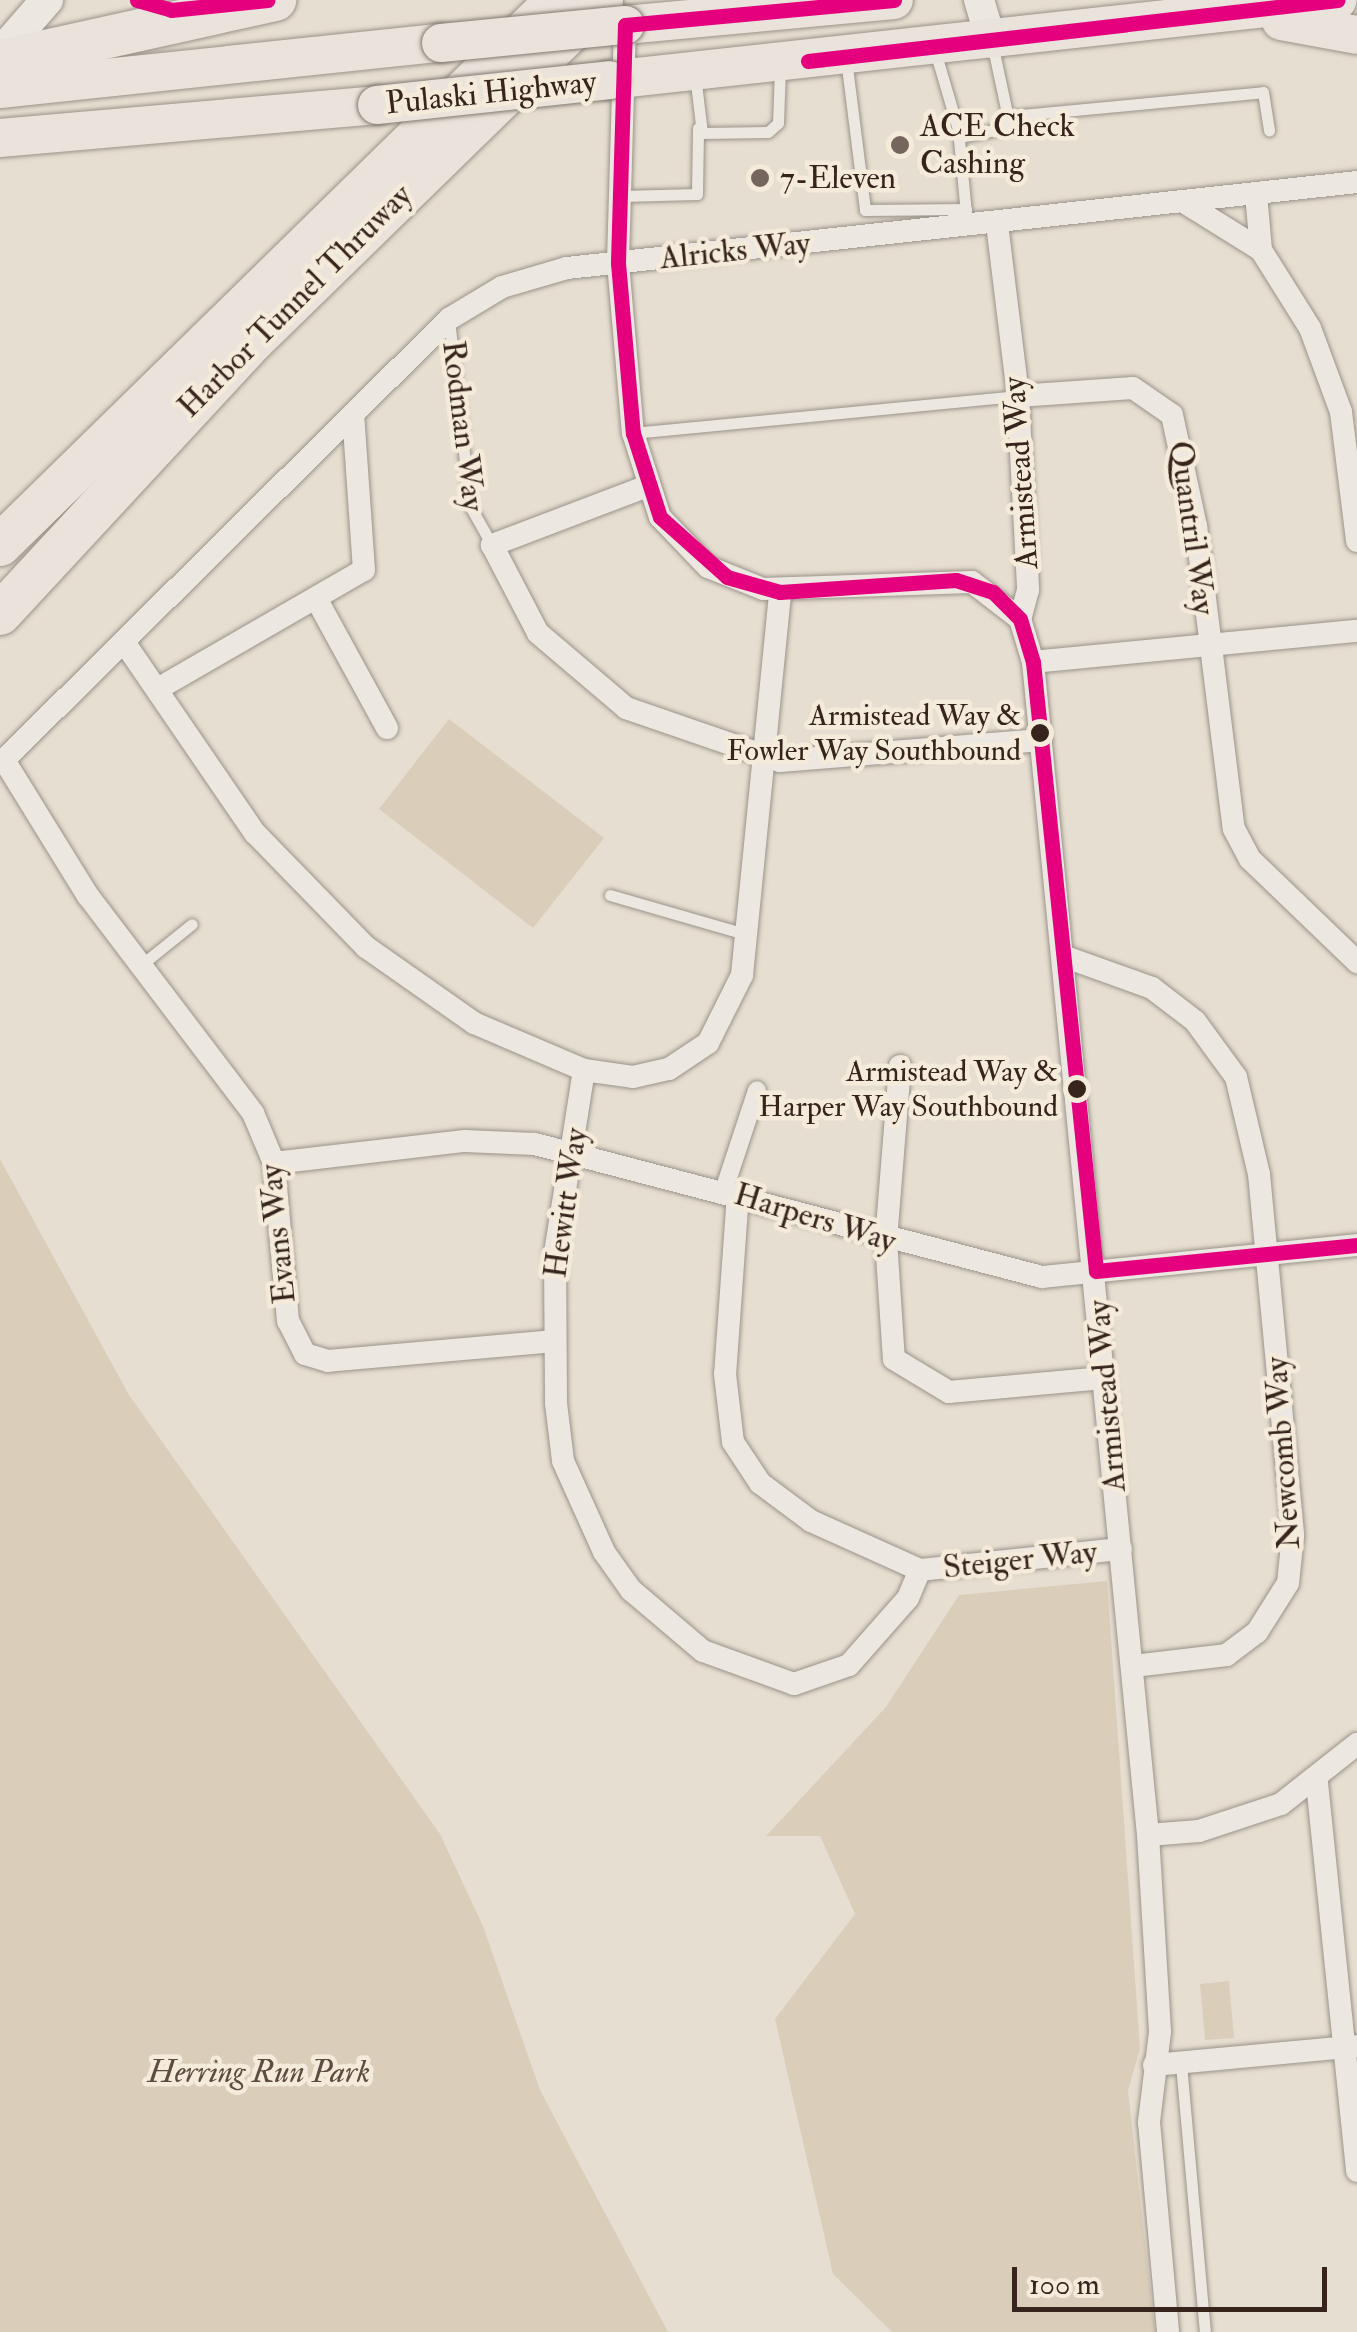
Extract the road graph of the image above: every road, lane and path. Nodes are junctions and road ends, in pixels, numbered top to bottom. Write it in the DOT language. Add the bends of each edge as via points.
graph roads {
  1 [pos="47,0"];
  2 [pos="137,0"];
  3 [pos="267,0"];
  4 [pos="275,0"];
  5 [pos="557,0"];
  6 [pos="894,0"];
  7 [pos="980,0"];
  8 [pos="1338,0"];
  9 [pos="614,13"];
  10 [pos="1238,15"];
  11 [pos="1357,35"];
  12 [pos="992,44"];
  13 [pos="935,49"];
  14 [pos="0,57"];
  15 [pos="846,58"];
  16 [pos="780,64"];
  17 [pos="695,72"];
  18 [pos="620,75"];
  19 [pos="0,89"];
  20 [pos="1011,116"];
  21 [pos="698,128"];
  22 [pos="1269,131"];
  23 [pos="958,137"];
  24 [pos="0,138"];
  25 [pos="1357,182"];
  26 [pos="1256,194"];
  27 [pos="620,196"];
  28 [pos="1187,204"];
  29 [pos="966,218"];
  30 [pos="997,224"];
  31 [pos="1261,250"];
  32 [pos="618,263"];
  33 [pos="449,319"];
  34 [pos="1018,396"];
  35 [pos="353,414"];
  36 [pos="634,433"];
  37 [pos="645,487"];
  38 [pos="1357,542"];
  39 [pos="0,545"];
  40 [pos="492,545"];
  41 [pos="780,592"];
  42 [pos="317,600"];
  43 [pos="0,614"];
  44 [pos="1020,619"];
  45 [pos="1357,631"];
  46 [pos="124,642"];
  47 [pos="1207,645"];
  48 [pos="1033,662"];
  49 [pos="160,687"];
  50 [pos="388,728"];
  51 [pos="1041,740"];
  52 [pos="762,757"];
  53 [pos="4,760"];
  54 [pos="610,895"];
  55 [pos="192,924"];
  56 [pos="745,934"];
  57 [pos="1063,956"];
  58 [pos="1357,962"];
  59 [pos="141,965"];
  60 [pos="900,1066"];
  61 [pos="584,1070"];
  62 [pos="757,1090"];
  63 [pos="572,1150"];
  64 [pos="274,1163"];
  65 [pos="731,1192"];
  66 [pos="886,1240"];
  67 [pos="1357,1245"];
  68 [pos="1266,1253"];
  69 [pos="1096,1271"];
  70 [pos="555,1341"];
  71 [pos="1103,1378"];
  72 [pos="1121,1549"];
  73 [pos="920,1570"];
  74 [pos="1134,1666"];
  75 [pos="1357,1744"];
  76 [pos="1317,1783"];
  77 [pos="1148,1835"];
  78 [pos="1352,2046"];
  79 [pos="1181,2064"];
  80 [pos="1154,2065"];
  81 [pos="1357,2171"];
  82 [pos="1168,2332"];
  83 [pos="1204,2332"];
  1 -- 14 [label="main road"];
  2 -- 3 [label="highway" via="171,10"];
  4 -- 14 [label="highway"];
  5 -- 39 [label="highway, Harbor Tunnel Thruway"];
  6 -- 9 [label="main road, Pulaski Highway" via="674,19"];
  7 -- 12 [label="street"];
  8 -- 10 [label="main road, Pulaski Highway"];
  9 -- 18 [label="street"];
  9 -- 19 [label="main road, Pulaski Highway, bridge" via="440,44"];
  9 -- 43 [label="highway, Harbor Tunnel Thruway" via="252,342"];
  10 -- 11 [label="main road"];
  10 -- 12 [label="main road, Pulaski Highway"];
  12 -- 13 [label="main road, Pulaski Highway"];
  12 -- 20 [label="lane"];
  13 -- 15 [label="main road, Pulaski Highway"];
  13 -- 23 [label="lane"];
  15 -- 16 [label="main road, Pulaski Highway"];
  15 -- 29 [label="lane" via="865,210"];
  16 -- 17 [label="main road, Pulaski Highway"];
  16 -- 21 [label="lane" via="776,128 706,136"];
  17 -- 18 [label="main road, Pulaski Highway"];
  17 -- 21 [label="lane"];
  18 -- 24 [label="main road, Pulaski Highway, bridge" via="377,105"];
  18 -- 27 [label="street"];
  20 -- 22 [label="lane" via="1263,92"];
  20 -- 23 [label="lane" via="1002,132"];
  21 -- 27 [label="lane" via="697,194"];
  23 -- 29 [label="lane"];
  25 -- 26 [label="street, Alricks Way"];
  26 -- 28 [label="street, Alricks Way"];
  26 -- 31 [label="street"];
  27 -- 32 [label="street"];
  28 -- 30 [label="street, Alricks Way"];
  28 -- 31 [label="street"];
  29 -- 30 [label="street, Alricks Way"];
  29 -- 32 [label="street, Alricks Way"];
  30 -- 34 [label="street, Armistead Way"];
  31 -- 38 [label="street" via="1326,362"];
  32 -- 33 [label="street, Alricks Way" via="525,279"];
  32 -- 36 [label="street"];
  33 -- 35 [label="street, Alricks Way"];
  33 -- 40 [label="lane, Rodman Way" via="470,506"];
  34 -- 36 [label="lane, Quantril Way"];
  34 -- 44 [label="street, Armistead Way" via="1028,590"];
  34 -- 47 [label="street, Quantril Way" via="1133,388 1172,415 1191,491"];
  35 -- 42 [label="street" via="364,570"];
  35 -- 46 [label="street, Alricks Way"];
  36 -- 37 [label="street"];
  37 -- 40 [label="street"];
  37 -- 41 [label="street" via="672,533 708,567"];
  40 -- 52 [label="street, Rodman Way" via="538,633 593,686 660,726"];
  41 -- 44 [label="street" via="956,580 993,592"];
  41 -- 52 [label="street"];
  42 -- 49 [label="street"];
  42 -- 50 [label="street"];
  44 -- 48 [label="street, Armistead Way"];
  45 -- 47 [label="street"];
  46 -- 49 [label="street"];
  46 -- 53 [label="street, Alricks Way"];
  47 -- 48 [label="street"];
  47 -- 58 [label="street, Quantril Way" via="1240,842"];
  48 -- 51 [label="street, Armistead Way"];
  49 -- 61 [label="street" via="255,833 352,934 474,1022"];
  51 -- 52 [label="street, Rodman Way" via="798,763"];
  51 -- 57 [label="street, Armistead Way"];
  52 -- 56 [label="street"];
  53 -- 59 [label="street, Evans Way"];
  54 -- 56 [label="lane"];
  55 -- 59 [label="lane"];
  56 -- 61 [label="street" via="742,975 708,1044 650,1074"];
  57 -- 68 [label="street, Newcomb Way" via="1169,998 1233,1070 1254,1140"];
  57 -- 69 [label="street, Armistead Way"];
  59 -- 64 [label="street, Evans Way" via="228,1070"];
  60 -- 66 [label="street"];
  61 -- 63 [label="street, Hewitt Way"];
  62 -- 65 [label="street, Steiger Way"];
  63 -- 64 [label="street, Harpers Way" via="465,1141"];
  63 -- 65 [label="street, Harpers Way"];
  63 -- 70 [label="street, Hewitt Way" via="555,1254"];
  64 -- 70 [label="street, Evans Way" via="288,1321 305,1354 328,1361"];
  65 -- 66 [label="street, Harpers Way"];
  65 -- 73 [label="street, Steiger Way" via="724,1332 739,1454 784,1505"];
  66 -- 69 [label="street, Harpers Way" via="1016,1274"];
  66 -- 71 [label="street" via="888,1336 914,1379 949,1392"];
  67 -- 68 [label="street, Harpers Way"];
  68 -- 69 [label="street, Harpers Way"];
  68 -- 74 [label="street, Newcomb Way" via="1293,1535 1288,1583 1257,1632 1227,1655"];
  69 -- 71 [label="street, Armistead Way"];
  70 -- 73 [label="street, Hewitt Way" via="563,1461 579,1507 631,1590 736,1670 818,1682 879,1634"];
  71 -- 72 [label="street, Armistead Way"];
  72 -- 73 [label="street, Steiger Way"];
  72 -- 74 [label="street, Armistead Way"];
  74 -- 77 [label="street, Armistead Way"];
  75 -- 76 [label="street"];
  76 -- 77 [label="street" via="1244,1820"];
  76 -- 78 [label="street"];
  77 -- 80 [label="street, Armistead Way"];
  78 -- 79 [label="street"];
  78 -- 81 [label="street"];
  79 -- 80 [label="street"];
  79 -- 83 [label="lane"];
  80 -- 82 [label="street, Armistead Way" via="1149,2122"];
}
